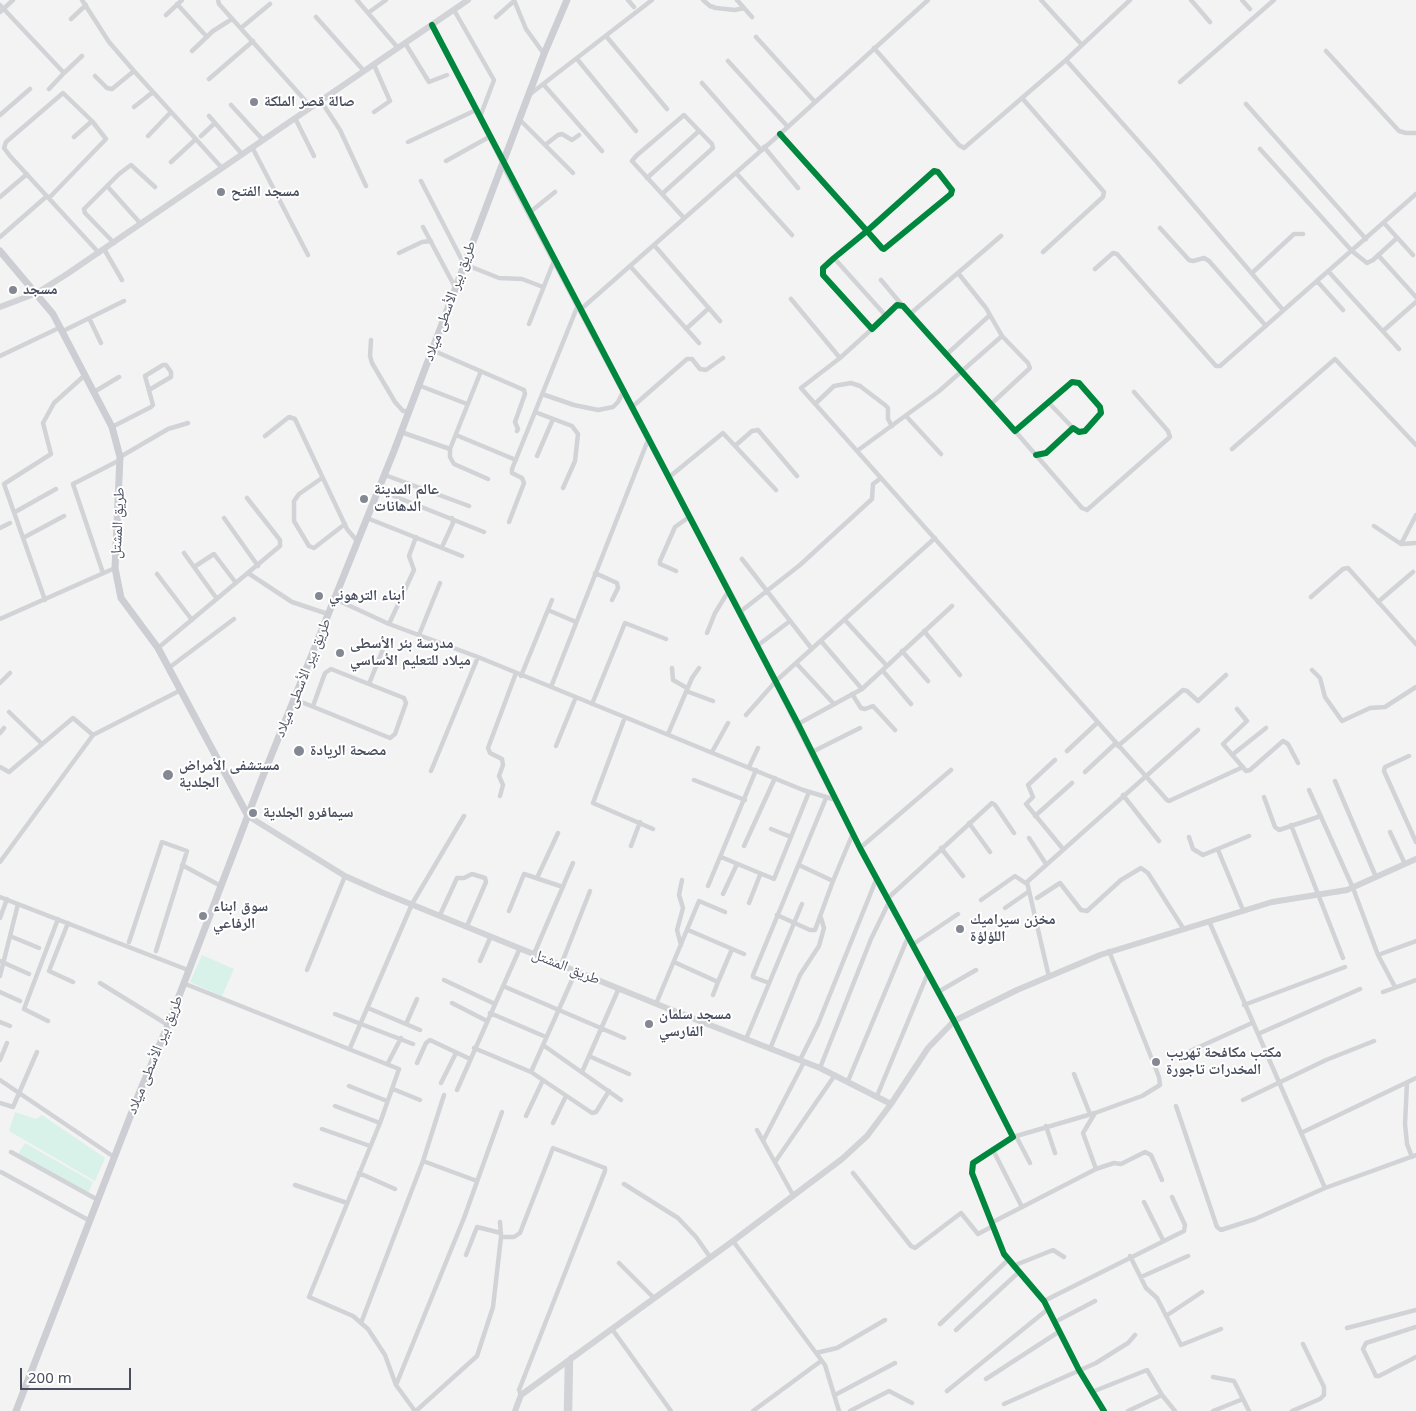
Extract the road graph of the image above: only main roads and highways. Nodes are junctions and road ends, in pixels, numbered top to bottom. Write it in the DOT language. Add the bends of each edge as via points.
graph roads {
  1 [pos="568,0"];
  2 [pos="0,251"];
  3 [pos="250,813"];
  4 [pos="16,1411"];
  1 -- 3 [label="main road, طريق بير الأسطى ميلاد" via="544,54 379,490"];
  2 -- 3 [label="main road, طريق المشتل" via="37,293 62,329 112,427 120,459 115,568 118,590 124,605 170,667 237,796"];
  3 -- 4 [label="main road, طريق بير الأسطى ميلاد"];
}
